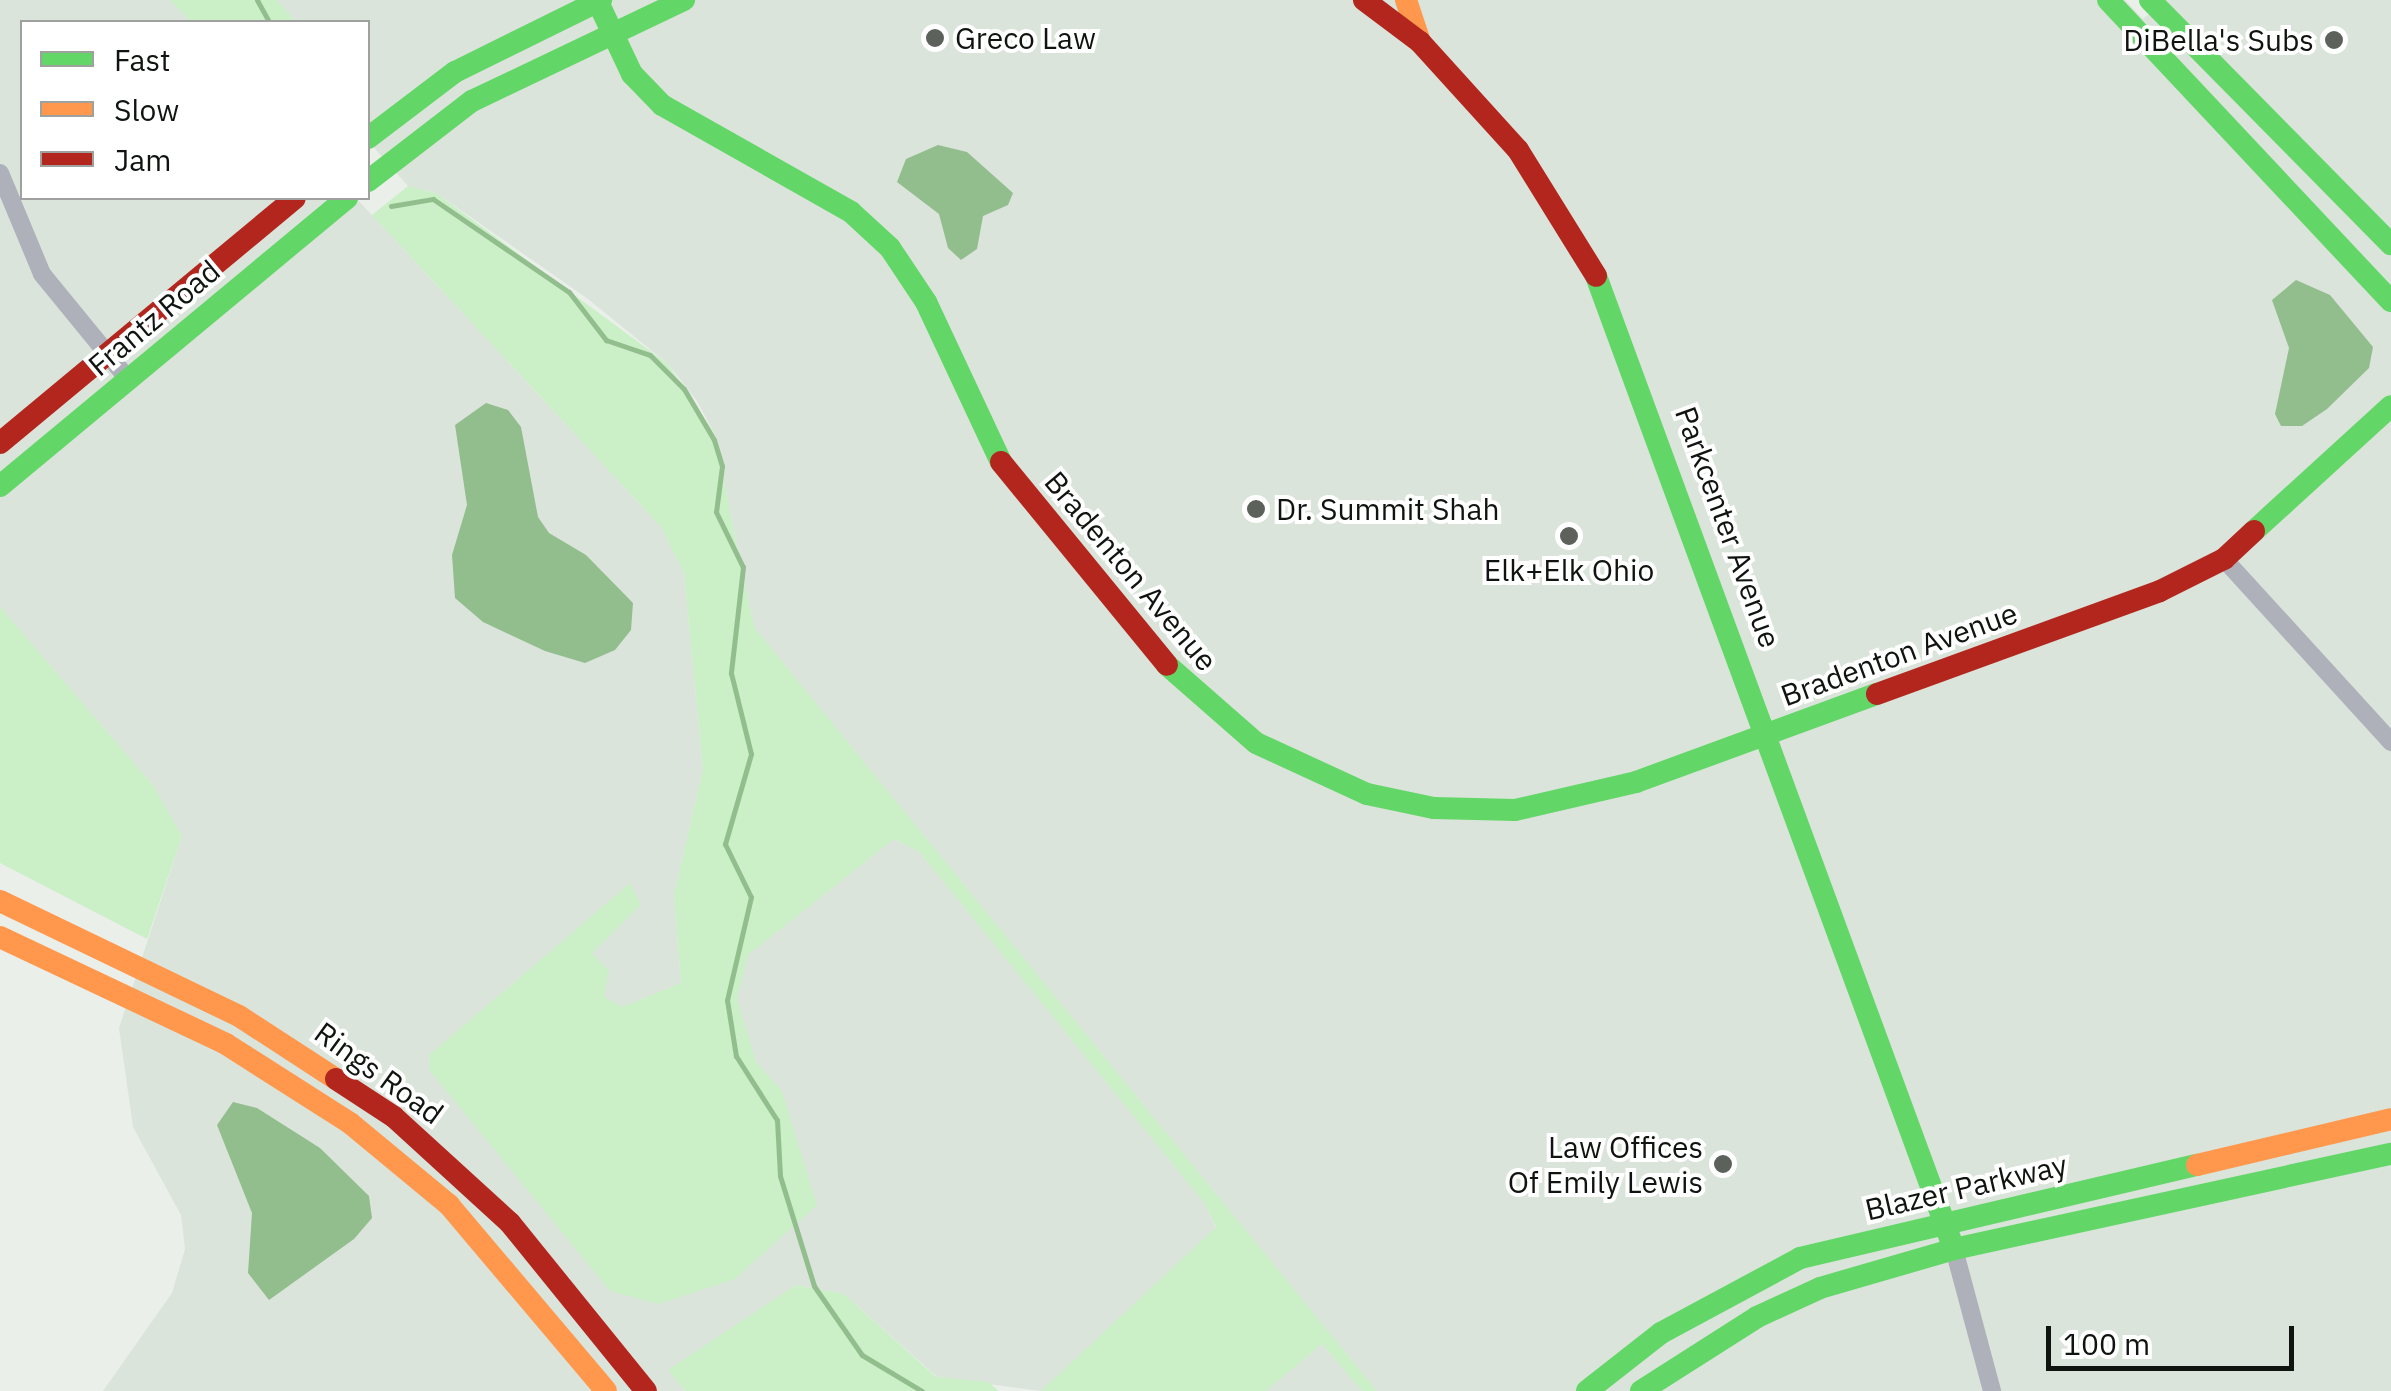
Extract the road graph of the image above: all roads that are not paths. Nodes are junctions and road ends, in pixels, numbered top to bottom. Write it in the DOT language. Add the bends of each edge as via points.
graph roads {
  1 [pos="684,0"];
  2 [pos="1364,0"];
  3 [pos="1406,0"];
  4 [pos="2108,0"];
  5 [pos="2150,0"];
  6 [pos="598,1"];
  7 [pos="611,32"];
  8 [pos="1420,42"];
  9 [pos="370,136"];
  10 [pos="0,173"];
  11 [pos="370,179"];
  12 [pos="293,200"];
  13 [pos="345,200"];
  14 [pos="2391,244"];
  15 [pos="2391,301"];
  16 [pos="106,354"];
  17 [pos="128,379"];
  18 [pos="2391,406"];
  19 [pos="0,442"];
  20 [pos="0,486"];
  21 [pos="2224,558"];
  22 [pos="1770,732"];
  23 [pos="2391,742"];
  24 [pos="0,901"];
  25 [pos="0,936"];
  26 [pos="2391,1119"];
  27 [pos="2391,1154"];
  28 [pos="1944,1220"];
  29 [pos="1954,1249"];
  30 [pos="606,1391"];
  31 [pos="646,1391"];
  32 [pos="1586,1391"];
  33 [pos="1641,1391"];
  34 [pos="1992,1391"];
  1 -- 7 [label="street"];
  2 -- 8 [label="street, Parkcenter Avenue"];
  3 -- 8 [label="street, Parkcenter Avenue"];
  4 -- 15 [label="street"];
  5 -- 14 [label="street"];
  6 -- 7 [label="street, Bradenton Avenue"];
  6 -- 9 [label="street" via="455,72"];
  7 -- 11 [label="street" via="472,101"];
  7 -- 22 [label="street, Bradenton Avenue" via="638,84 662,105 850,212 890,248 926,302 992,451 1172,671 1256,743 1367,794 1434,808 1514,810 1636,782"];
  8 -- 22 [label="street, Parkcenter Avenue" via="1527,162 1592,267"];
  10 -- 16 [label="street" via="42,274"];
  12 -- 16 [label="street, Frantz Road"];
  13 -- 17 [label="street, Frantz Road"];
  16 -- 17 [label="street"];
  16 -- 19 [label="street, Frantz Road"];
  17 -- 20 [label="street, Frantz Road"];
  18 -- 21 [label="street, Bradenton Avenue"];
  21 -- 22 [label="street, Bradenton Avenue" via="2160,592"];
  21 -- 23 [label="street"];
  22 -- 28 [label="street, Parkcenter Avenue"];
  24 -- 31 [label="street, Rings Road" via="238,1016 394,1117 510,1223"];
  25 -- 30 [label="street, Rings Road" via="226,1044 350,1123 450,1206"];
  26 -- 28 [label="street, Blazer Parkway"];
  27 -- 29 [label="street, Blazer Parkway"];
  28 -- 29 [label="street, Parkcenter Avenue"];
  28 -- 32 [label="street, Blazer Parkway" via="1800,1258 1735,1287"];
  29 -- 33 [label="street, Blazer Parkway" via="1791,1300"];
  29 -- 34 [label="street"];
}
